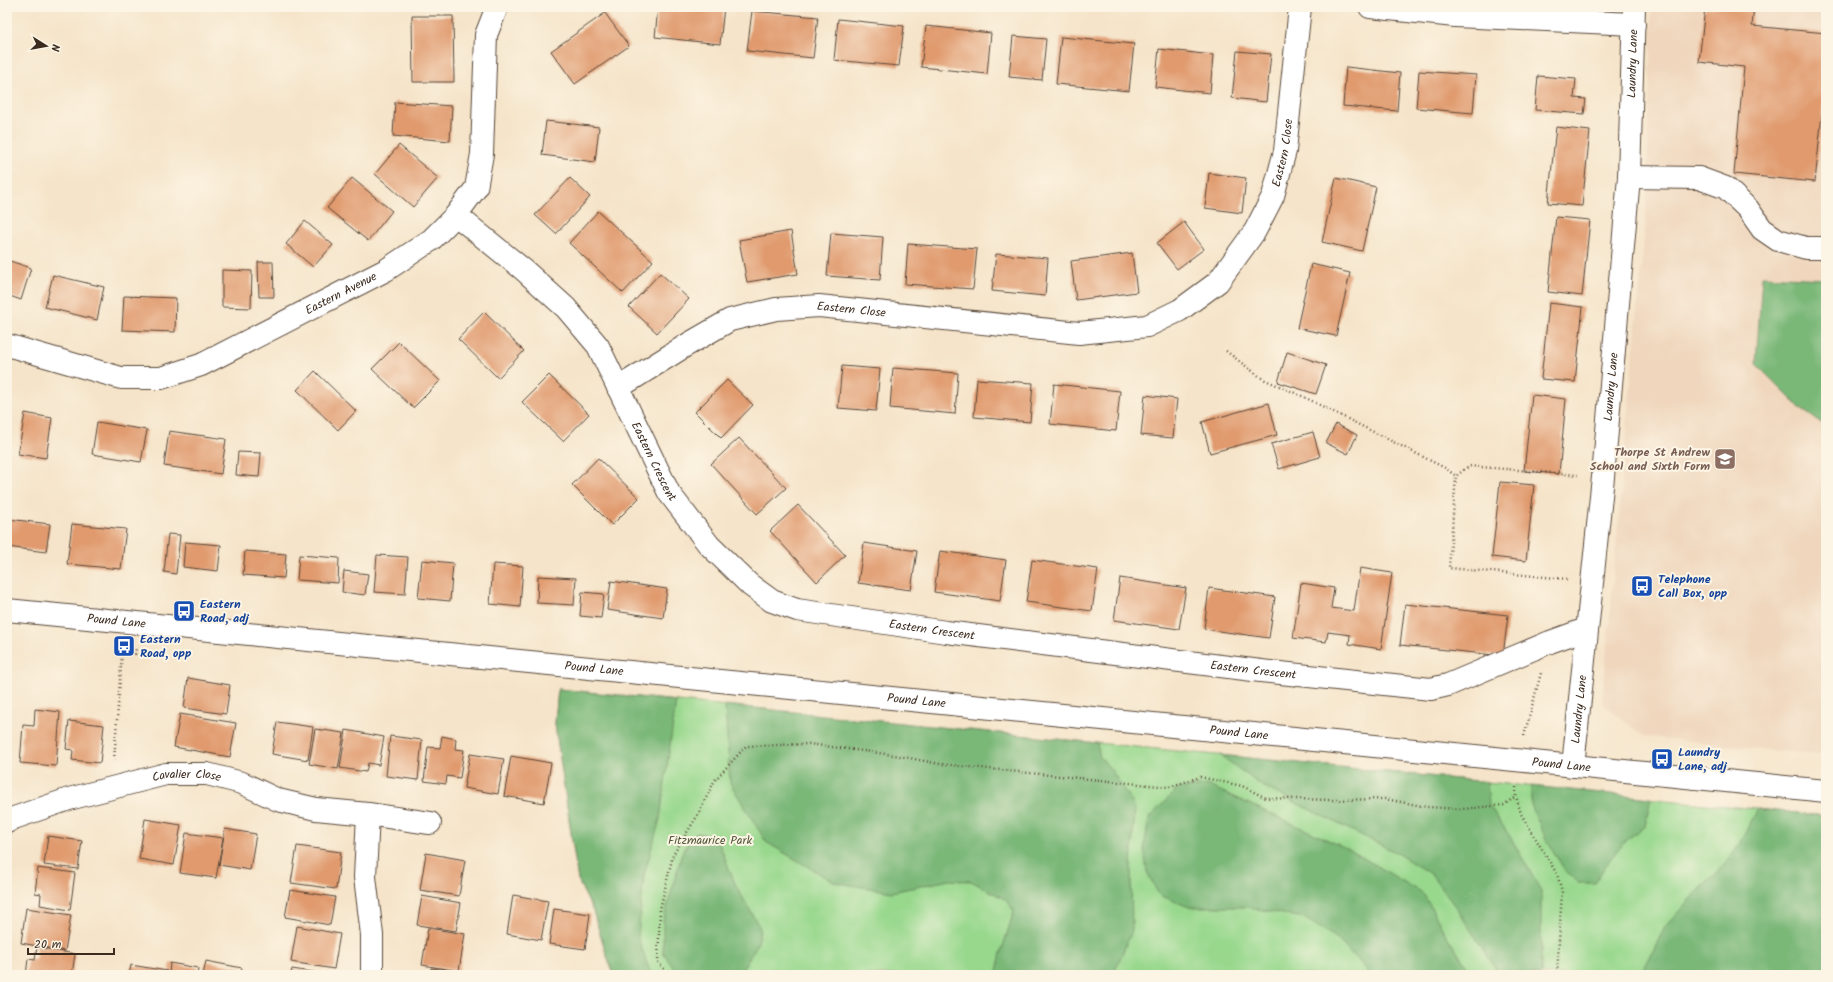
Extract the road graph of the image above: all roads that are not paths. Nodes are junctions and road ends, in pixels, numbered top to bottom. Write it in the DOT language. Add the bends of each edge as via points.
graph roads {
  1 [pos="497,7"];
  2 [pos="1300,7"];
  3 [pos="1370,7"];
  4 [pos="1634,15"];
  5 [pos="1629,177"];
  6 [pos="456,215"];
  7 [pos="1826,248"];
  8 [pos="7,345"];
  9 [pos="618,388"];
  10 [pos="7,610"];
  11 [pos="1586,628"];
  12 [pos="1573,766"];
  13 [pos="1826,791"];
  14 [pos="368,814"];
  15 [pos="7,822"];
  16 [pos="430,823"];
  17 [pos="372,975"];
  1 -- 6 [label="street, Eastern Avenue" via="486,35 482,154 476,188"];
  2 -- 9 [label="street, Eastern Close" via="1284,151 1273,196 1255,230 1218,282 1180,310 1147,326 1080,333 819,306 776,309 730,320"];
  3 -- 4 [label="street" via="1455,16"];
  4 -- 5 [label="street, Laundry Lane"];
  5 -- 7 [label="street" via="1699,178 1726,188 1748,210 1762,229 1778,240 1806,248"];
  5 -- 11 [label="street, Laundry Lane" via="1603,477"];
  6 -- 8 [label="street, Eastern Avenue" via="431,240 386,270 201,365 161,378 121,378"];
  6 -- 9 [label="street, Eastern Crescent" via="566,308 598,346"];
  9 -- 11 [label="street, Eastern Crescent" via="669,492 709,545 750,585 772,601 797,610 946,632 1431,689 1448,685"];
  10 -- 12 [label="street, Pound Lane"];
  11 -- 12 [label="street, Laundry Lane"];
  12 -- 13 [label="street, Pound Lane"];
  14 -- 15 [label="street, Cavalier Close" via="316,809 286,801 242,783 207,774 166,774 69,799"];
  14 -- 16 [label="street, Cavalier Close"];
  14 -- 17 [label="street" via="364,877 372,935"];
}
